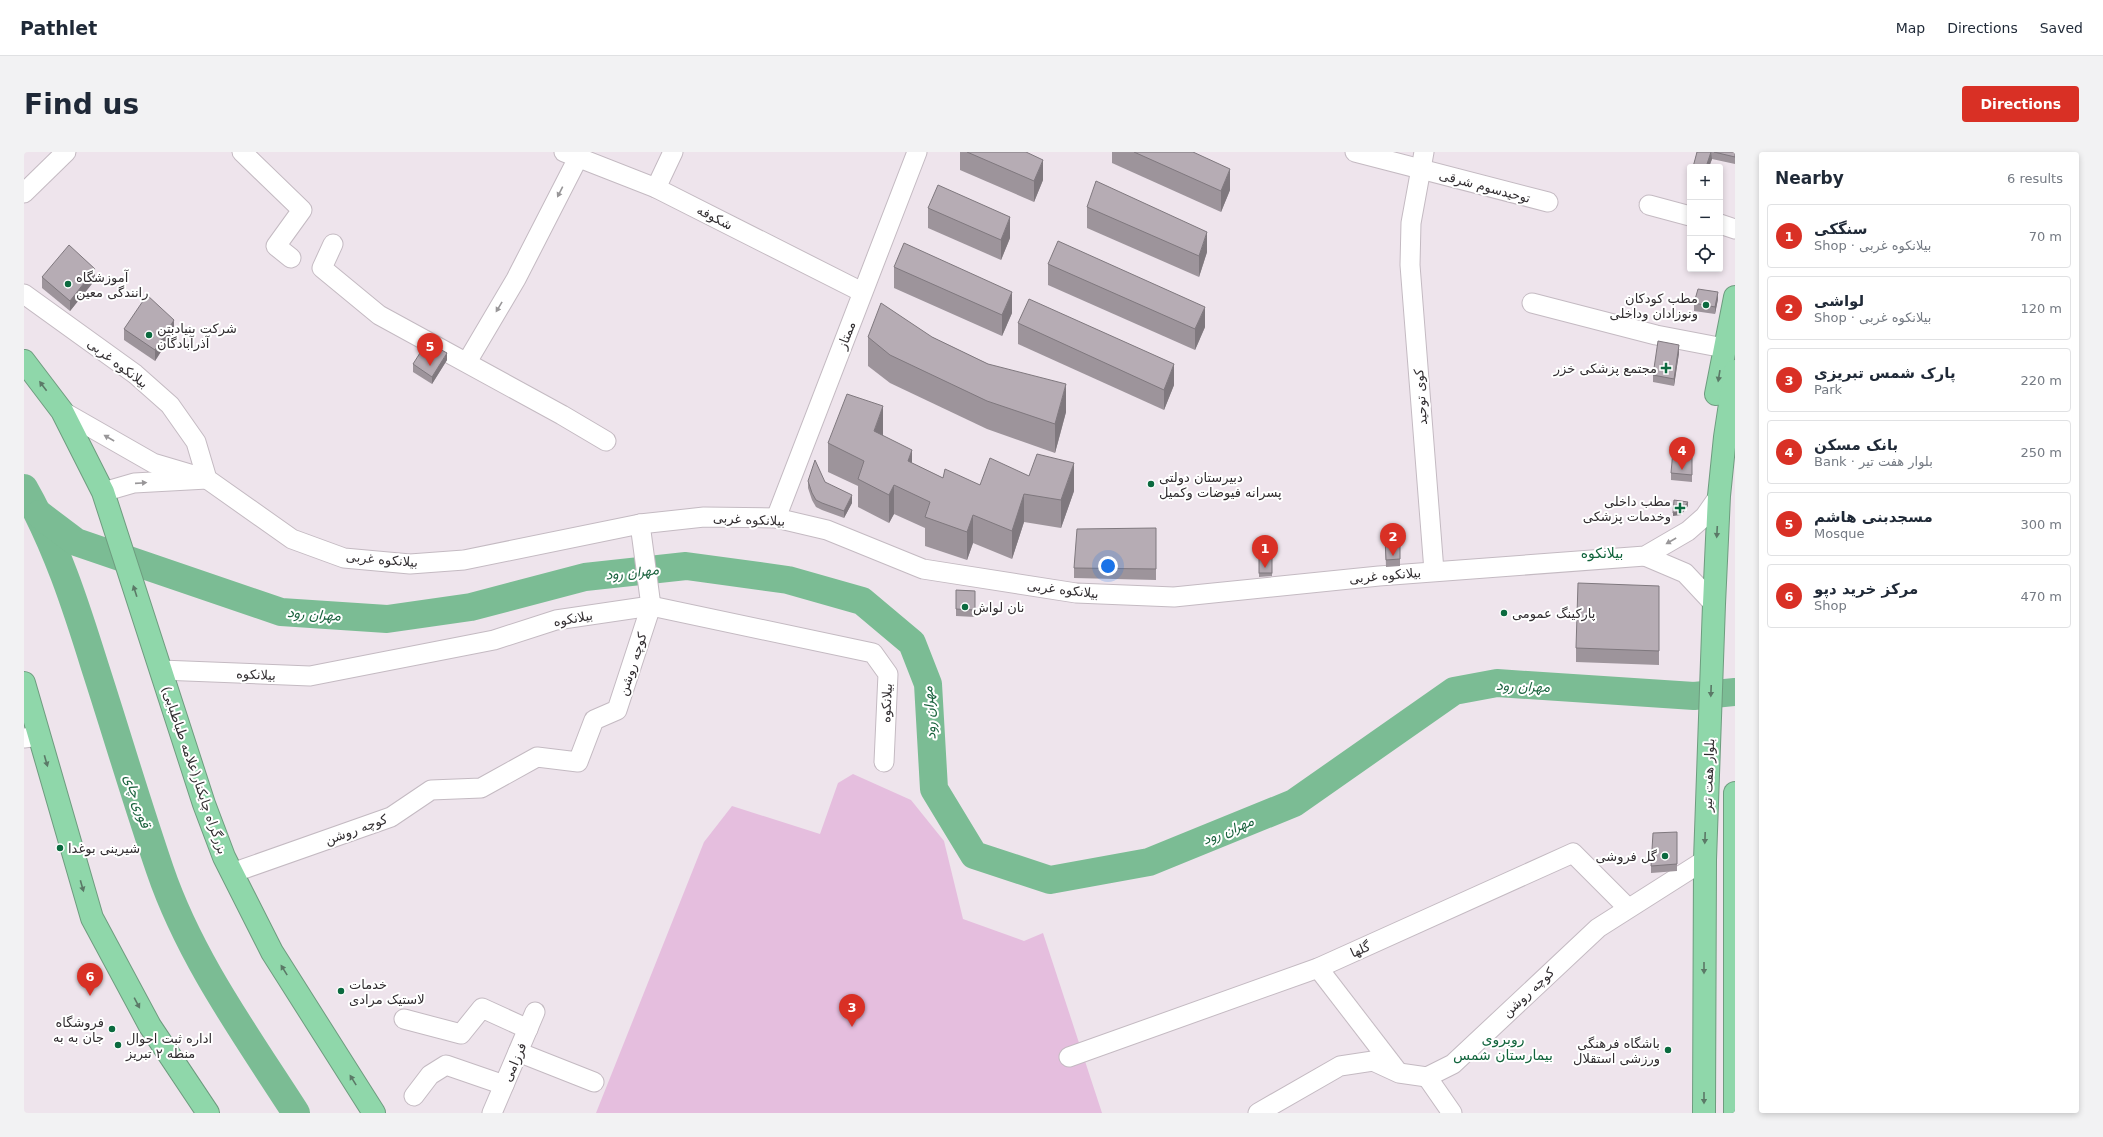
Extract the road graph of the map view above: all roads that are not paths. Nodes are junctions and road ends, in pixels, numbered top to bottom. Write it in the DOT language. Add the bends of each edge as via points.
graph roads {
  1 [pos="66,152"];
  2 [pos="242,152"];
  3 [pos="672,152"];
  4 [pos="917,152"];
  5 [pos="1355,152"];
  6 [pos="571,155"];
  7 [pos="1422,160"];
  8 [pos="656,188"];
  9 [pos="24,193"];
  10 [pos="1548,202"];
  11 [pos="1649,205"];
  12 [pos="1687,215"];
  13 [pos="1723,225"];
  14 [pos="1735,229"];
  15 [pos="333,244"];
  16 [pos="291,258"];
  17 [pos="862,292"];
  18 [pos="24,294"];
  19 [pos="1735,297"];
  20 [pos="1532,303"];
  21 [pos="1724,348"];
  22 [pos="24,361"];
  23 [pos="467,362"];
  24 [pos="1735,371"];
  25 [pos="62,411"];
  26 [pos="606,441"];
  27 [pos="207,478"];
  28 [pos="1719,489"];
  29 [pos="104,492"];
  30 [pos="776,518"];
  31 [pos="640,524"];
  32 [pos="1645,556"];
  33 [pos="1434,571"];
  34 [pos="1714,604"];
  35 [pos="651,606"];
  36 [pos="161,670"];
  37 [pos="24,683"];
  38 [pos="32,737"];
  39 [pos="884,762"];
  40 [pos="1735,794"];
  41 [pos="1735,815"];
  42 [pos="1704,860"];
  43 [pos="232,873"];
  44 [pos="1628,908"];
  45 [pos="1735,961"];
  46 [pos="1318,968"];
  47 [pos="535,1012"];
  48 [pos="404,1019"];
  49 [pos="528,1029"];
  50 [pos="518,1052"];
  51 [pos="1070,1057"];
  52 [pos="1399,1073"];
  53 [pos="1427,1077"];
  54 [pos="594,1082"];
  55 [pos="504,1085"];
  56 [pos="414,1096"];
  57 [pos="1284,1107"];
  58 [pos="208,1113"];
  59 [pos="374,1113"];
  60 [pos="492,1113"];
  61 [pos="1258,1113"];
  62 [pos="1452,1113"];
  63 [pos="1704,1113"];
  64 [pos="1735,1113"];
  1 -- 9 [label="street"];
  2 -- 16 [label="street" via="302,210 276,246"];
  3 -- 8 [label="street"];
  4 -- 17 [label="street, ممتاز"];
  5 -- 7 [label="street, توحیدسوم شرقی"];
  6 -- 8 [label="street, شکوفه"];
  6 -- 23 [label="street, one-way" via="516,279"];
  7 -- 10 [label="street, توحیدسوم شرقی"];
  7 -- 33 [label="street, کوی توحید" via="1411,223 1410,265"];
  8 -- 17 [label="street, شکوفه"];
  11 -- 12 [label="street"];
  13 -- 14 [label="street"];
  15 -- 23 [label="street" via="322,268 379,315"];
  17 -- 30 [label="street, ممتاز"];
  18 -- 27 [label="street, بیلانکوه غربی" via="134,374 170,405 196,442"];
  19 -- 21 [label="highway"];
  20 -- 21 [label="street" via="1656,335"];
  21 -- 28 [label="highway, one-way" via="1716,392 1712,447"];
  25 -- 22 [label="highway, بزرگراه چایکنار(علامه طباطبایی), one-way"];
  23 -- 26 [label="street"];
  24 -- 28 [label="highway, بلوار هفت تیر"];
  27 -- 25 [label="street, one-way" via="153,463"];
  25 -- 29 [label="highway, بزرگراه چایکنار(علامه طباطبایی)"];
  29 -- 27 [label="street, one-way" via="134,483"];
  27 -- 31 [label="street, بیلانکوه غربی" via="292,539 344,558 410,564 464,560"];
  28 -- 32 [label="street, بیلانکوه غربی, one-way" via="1705,516 1688,531"];
  28 -- 34 [label="highway, بلوار هفت تیر, one-way"];
  36 -- 29 [label="highway, بزرگراه چایکنار(علامه طباطبایی), one-way"];
  30 -- 31 [label="street, بیلانکوه غربی" via="704,517"];
  30 -- 33 [label="street, بیلانکوه غربی" via="827,530 924,569 1076,593 1174,597"];
  31 -- 35 [label="street"];
  32 -- 33 [label="street, بیلانکوه غربی"];
  32 -- 34 [label="street, بیلانکوه غربی" via="1685,574"];
  34 -- 42 [label="highway, بلوار هفت تیر, one-way"];
  35 -- 36 [label="street, بیلانکوه" via="556,620 494,640 310,676"];
  35 -- 39 [label="street, بیلانکوه" via="873,653 888,674"];
  35 -- 43 [label="street, کوچه روشن" via="617,710 594,720 578,762 537,757 481,788 431,790 391,817"];
  36 -- 43 [label="highway, بزرگراه چایکنار(علامه طباطبایی)" via="204,804"];
  37 -- 38 [label="highway"];
  38 -- 58 [label="highway, one-way" via="92,918 150,1026"];
  40 -- 41 [label="highway"];
  41 -- 45 [label="highway"];
  42 -- 44 [label="street, کوچه روشن"];
  42 -- 63 [label="highway, بلوار هفت تیر, one-way"];
  59 -- 43 [label="highway, بزرگراه چایکنار(علامه طباطبایی), one-way" via="272,952"];
  44 -- 46 [label="street, گلها" via="1573,853"];
  44 -- 53 [label="street, کوچه روشن" via="1598,928 1453,1064"];
  45 -- 64 [label="highway"];
  46 -- 51 [label="street, گلها"];
  46 -- 52 [label="street"];
  47 -- 49 [label="street, فرزامی"];
  48 -- 49 [label="street" via="461,1034 482,1008"];
  49 -- 50 [label="street, فرزامی"];
  50 -- 54 [label="street"];
  50 -- 55 [label="street, فرزامی"];
  52 -- 53 [label="street"];
  52 -- 57 [label="street" via="1373,1061 1340,1066"];
  53 -- 62 [label="street"];
  55 -- 56 [label="street" via="446,1065 430,1075"];
  55 -- 60 [label="street, فرزامی"];
  57 -- 61 [label="street"];
}
